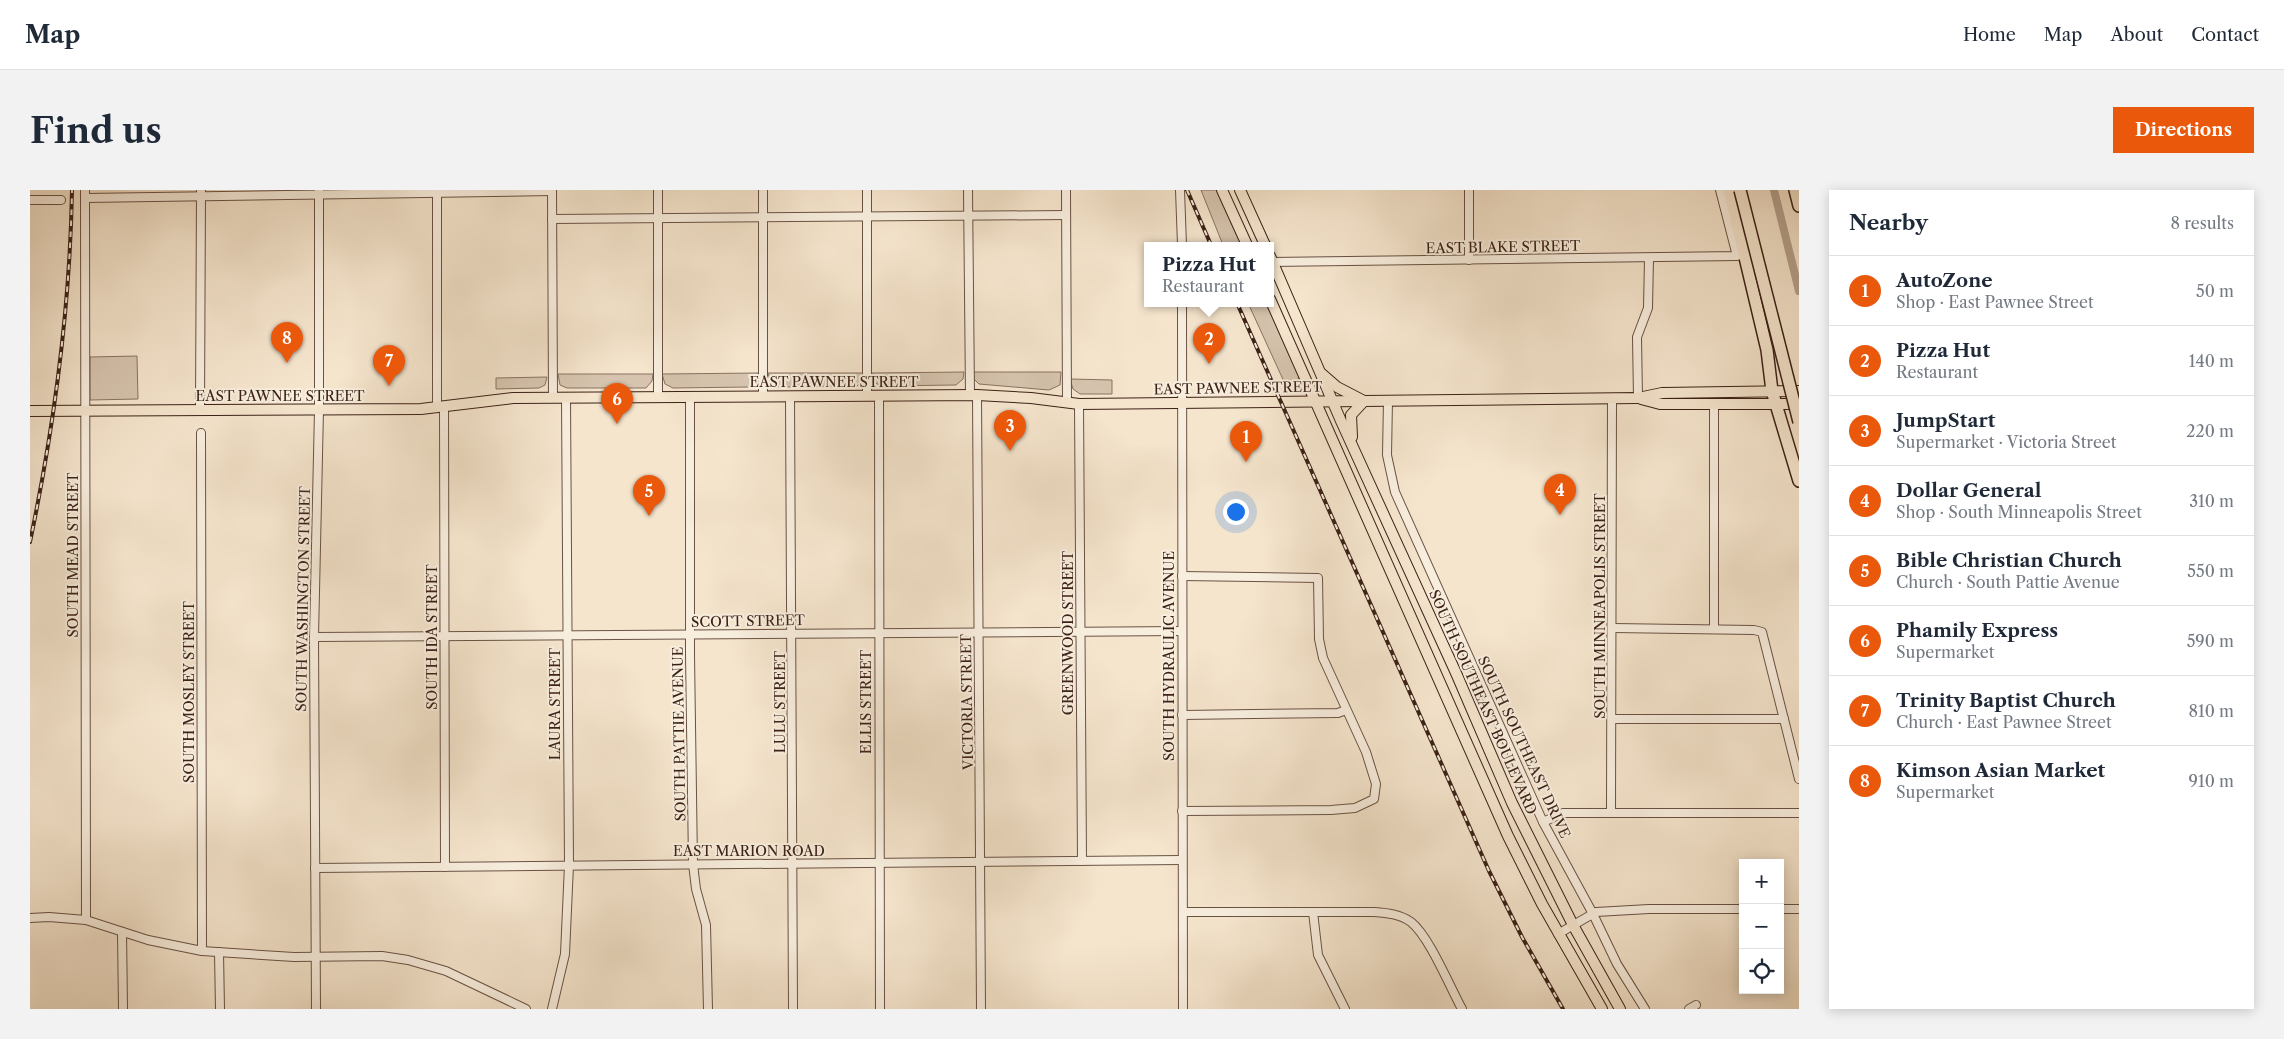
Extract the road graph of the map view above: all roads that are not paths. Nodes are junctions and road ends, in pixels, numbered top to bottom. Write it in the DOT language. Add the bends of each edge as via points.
graph roads {
  1 [pos="552,190"];
  2 [pos="658,190"];
  3 [pos="763,190"];
  4 [pos="867,190"];
  5 [pos="968,190"];
  6 [pos="1066,190"];
  7 [pos="1180,190"];
  8 [pos="1222,190"];
  9 [pos="1240,190"];
  10 [pos="1469,190"];
  11 [pos="1720,190"];
  12 [pos="1729,190"];
  13 [pos="1740,190"];
  14 [pos="1795,190"];
  15 [pos="437,191"];
  16 [pos="319,192"];
  17 [pos="201,193"];
  18 [pos="85,194"];
  19 [pos="30,200"];
  20 [pos="61,200"];
  21 [pos="1799,206"];
  22 [pos="1066,215"];
  23 [pos="868,216"];
  24 [pos="968,216"];
  25 [pos="763,217"];
  26 [pos="658,218"];
  27 [pos="552,219"];
  28 [pos="1182,242"];
  29 [pos="1246,242"];
  30 [pos="1264,242"];
  31 [pos="1648,258"];
  32 [pos="1274,260"];
  33 [pos="1469,260"];
  34 [pos="1274,267"];
  35 [pos="1182,307"];
  36 [pos="1274,307"];
  37 [pos="1319,371"];
  38 [pos="1799,390"];
  39 [pos="1772,391"];
  40 [pos="973,395"];
  41 [pos="763,396"];
  42 [pos="790,396"];
  43 [pos="867,396"];
  44 [pos="880,396"];
  45 [pos="658,397"];
  46 [pos="690,397"];
  47 [pos="552,398"];
  48 [pos="566,398"];
  49 [pos="1612,398"];
  50 [pos="1638,398"];
  51 [pos="1388,400"];
  52 [pos="1316,401"];
  53 [pos="1332,401"];
  54 [pos="1364,401"];
  55 [pos="1067,402"];
  56 [pos="1079,404"];
  57 [pos="1182,404"];
  58 [pos="1714,404"];
  59 [pos="1777,404"];
  60 [pos="1795,404"];
  61 [pos="441,407"];
  62 [pos="85,410"];
  63 [pos="200,410"];
  64 [pos="319,410"];
  65 [pos="30,411"];
  66 [pos="1799,422"];
  67 [pos="201,432"];
  68 [pos="1353,448"];
  69 [pos="1799,481"];
  70 [pos="1182,576"];
  71 [pos="1613,628"];
  72 [pos="1714,629"];
  73 [pos="1182,631"];
  74 [pos="979,632"];
  75 [pos="1081,632"];
  76 [pos="792,633"];
  77 [pos="879,633"];
  78 [pos="690,634"];
  79 [pos="568,636"];
  80 [pos="314,637"];
  81 [pos="444,637"];
  82 [pos="1346,710"];
  83 [pos="1182,715"];
  84 [pos="1613,719"];
  85 [pos="1784,719"];
  86 [pos="1799,779"];
  87 [pos="1182,811"];
  88 [pos="1611,813"];
  89 [pos="1799,813"];
  90 [pos="1543,822"];
  91 [pos="1182,860"];
  92 [pos="1082,861"];
  93 [pos="981,862"];
  94 [pos="879,863"];
  95 [pos="693,864"];
  96 [pos="792,864"];
  97 [pos="569,865"];
  98 [pos="445,867"];
  99 [pos="315,868"];
  100 [pos="1739,909"];
  101 [pos="1784,909"];
  102 [pos="1799,909"];
  103 [pos="1183,912"];
  104 [pos="1313,912"];
  105 [pos="1593,914"];
  106 [pos="30,918"];
  107 [pos="86,920"];
  108 [pos="1572,925"];
  109 [pos="122,932"];
  110 [pos="1558,934"];
  111 [pos="202,952"];
  112 [pos="219,952"];
  113 [pos="316,956"];
  114 [pos="123,1009"];
  115 [pos="220,1009"];
  116 [pos="316,1009"];
  117 [pos="526,1009"];
  118 [pos="552,1009"];
  119 [pos="708,1009"];
  120 [pos="793,1009"];
  121 [pos="880,1009"];
  122 [pos="982,1009"];
  123 [pos="1183,1009"];
  124 [pos="1345,1009"];
  125 [pos="1462,1009"];
  126 [pos="1602,1009"];
  127 [pos="1620,1009"];
  128 [pos="1645,1009"];
  1 -- 15 [label="street"];
  1 -- 27 [label="street"];
  2 -- 26 [label="street"];
  3 -- 25 [label="street"];
  4 -- 23 [label="street"];
  5 -- 24 [label="street, VICTORIA STREET"];
  6 -- 22 [label="street"];
  7 -- 28 [label="street"];
  8 -- 29 [label="main road"];
  9 -- 30 [label="main road"];
  10 -- 33 [label="street"];
  11 -- 31 [label="street, EAST BLAKE STREET" via="1736,256"];
  12 -- 39 [label="highway" via="1767,350"];
  13 -- 66 [label="highway, bridge"];
  14 -- 21 [label="highway"];
  15 -- 16 [label="street"];
  15 -- 61 [label="street, SOUTH IDA STREET"];
  16 -- 17 [label="street"];
  16 -- 64 [label="street, SOUTH WASHINGTON STREET"];
  17 -- 18 [label="street"];
  17 -- 63 [label="street"];
  18 -- 62 [label="street, SOUTH MEAD STREET"];
  19 -- 20 [label="street"];
  22 -- 24 [label="street"];
  22 -- 55 [label="street"];
  23 -- 24 [label="street"];
  23 -- 25 [label="street"];
  23 -- 43 [label="street"];
  24 -- 40 [label="street, VICTORIA STREET"];
  25 -- 26 [label="street"];
  25 -- 41 [label="street"];
  26 -- 27 [label="street"];
  26 -- 45 [label="street"];
  27 -- 47 [label="street"];
  31 -- 33 [label="street, EAST BLAKE STREET"];
  31 -- 50 [label="street" via="1648,308 1637,336"];
  32 -- 33 [label="street, EAST BLAKE STREET"];
  34 -- 37 [label="main road, SOUTH SOUTHEAST BOULEVARD"];
  35 -- 57 [label="street, SOUTH HYDRAULIC AVENUE"];
  36 -- 52 [label="main road"];
  37 -- 53 [label="main road, SOUTH SOUTHEAST BOULEVARD"];
  37 -- 54 [label="main road" via="1337,387"];
  38 -- 39 [label="main road, EAST PAWNEE STREET, bridge"];
  39 -- 50 [label="main road, EAST PAWNEE STREET" via="1662,393"];
  39 -- 59 [label="highway"];
  40 -- 44 [label="main road, EAST PAWNEE STREET"];
  40 -- 55 [label="main road, EAST PAWNEE STREET"];
  40 -- 74 [label="street, VICTORIA STREET"];
  41 -- 42 [label="main road, EAST PAWNEE STREET"];
  41 -- 46 [label="main road, EAST PAWNEE STREET"];
  42 -- 43 [label="main road, EAST PAWNEE STREET"];
  42 -- 76 [label="street, LULU STREET"];
  43 -- 44 [label="main road, EAST PAWNEE STREET"];
  44 -- 77 [label="street, ELLIS STREET"];
  45 -- 46 [label="main road, EAST PAWNEE STREET"];
  45 -- 48 [label="main road, EAST PAWNEE STREET"];
  46 -- 78 [label="street, SOUTH PATTIE AVENUE"];
  47 -- 48 [label="main road, EAST PAWNEE STREET"];
  47 -- 61 [label="main road, EAST PAWNEE STREET" via="484,400"];
  48 -- 79 [label="street, LAURA STREET"];
  49 -- 50 [label="main road, EAST PAWNEE STREET"];
  49 -- 51 [label="main road, EAST PAWNEE STREET"];
  49 -- 71 [label="street, SOUTH MINNEAPOLIS STREET"];
  50 -- 58 [label="main road, EAST PAWNEE STREET" via="1660,404"];
  51 -- 54 [label="main road, EAST PAWNEE STREET"];
  51 -- 90 [label="street, SOUTH SOUTHEAST DRIVE" via="1387,455 1395,492"];
  52 -- 53 [label="main road, EAST PAWNEE STREET"];
  52 -- 57 [label="main road, EAST PAWNEE STREET"];
  52 -- 110 [label="main road" via="1508,836"];
  53 -- 54 [label="main road, EAST PAWNEE STREET"];
  53 -- 68 [label="main road, SOUTH SOUTHEAST BOULEVARD"];
  54 -- 68 [label="main road" via="1351,414"];
  55 -- 56 [label="main road, EAST PAWNEE STREET"];
  56 -- 57 [label="main road, EAST PAWNEE STREET"];
  56 -- 75 [label="street, GREENWOOD STREET"];
  57 -- 70 [label="street, SOUTH HYDRAULIC AVENUE"];
  58 -- 59 [label="main road, EAST PAWNEE STREET"];
  58 -- 72 [label="street"];
  59 -- 60 [label="main road, EAST PAWNEE STREET"];
  59 -- 69 [label="highway"];
  61 -- 64 [label="main road, EAST PAWNEE STREET"];
  61 -- 81 [label="street, SOUTH IDA STREET"];
  62 -- 63 [label="main road, EAST PAWNEE STREET"];
  62 -- 65 [label="main road, EAST PAWNEE STREET"];
  62 -- 107 [label="street, SOUTH MEAD STREET"];
  63 -- 64 [label="main road, EAST PAWNEE STREET"];
  64 -- 80 [label="street, SOUTH WASHINGTON STREET"];
  67 -- 111 [label="street, SOUTH MOSLEY STREET"];
  68 -- 108 [label="main road, SOUTH SOUTHEAST BOULEVARD" via="1512,803"];
  70 -- 73 [label="street, SOUTH HYDRAULIC AVENUE"];
  70 -- 82 [label="street" via="1318,578 1319,639 1323,658"];
  71 -- 72 [label="street"];
  71 -- 84 [label="street, SOUTH MINNEAPOLIS STREET"];
  72 -- 85 [label="street" via="1762,632"];
  73 -- 75 [label="street, SCOTT STREET"];
  73 -- 83 [label="street, SOUTH HYDRAULIC AVENUE"];
  74 -- 75 [label="street, SCOTT STREET"];
  74 -- 77 [label="street, SCOTT STREET"];
  74 -- 93 [label="street, VICTORIA STREET"];
  75 -- 92 [label="street, GREENWOOD STREET"];
  76 -- 77 [label="street, SCOTT STREET"];
  76 -- 78 [label="street, SCOTT STREET"];
  76 -- 96 [label="street, LULU STREET"];
  77 -- 94 [label="street, ELLIS STREET"];
  78 -- 79 [label="street, SCOTT STREET"];
  78 -- 95 [label="street, SOUTH PATTIE AVENUE"];
  79 -- 81 [label="street, SCOTT STREET"];
  79 -- 97 [label="street, LAURA STREET"];
  80 -- 81 [label="street, SCOTT STREET"];
  80 -- 99 [label="street, SOUTH WASHINGTON STREET"];
  81 -- 98 [label="street, SOUTH IDA STREET"];
  82 -- 83 [label="street" via="1338,713"];
  82 -- 87 [label="street" via="1366,752 1376,784 1374,799 1355,808 1331,810"];
  83 -- 87 [label="street, SOUTH HYDRAULIC AVENUE"];
  84 -- 85 [label="street"];
  84 -- 88 [label="street, SOUTH MINNEAPOLIS STREET"];
  85 -- 86 [label="street"];
  87 -- 91 [label="street, SOUTH HYDRAULIC AVENUE"];
  88 -- 89 [label="street"];
  88 -- 90 [label="street" via="1563,813"];
  90 -- 105 [label="street, SOUTH SOUTHEAST DRIVE"];
  91 -- 92 [label="street, EAST MARION ROAD"];
  91 -- 103 [label="street, SOUTH HYDRAULIC AVENUE"];
  92 -- 93 [label="street, EAST MARION ROAD"];
  93 -- 94 [label="street, EAST MARION ROAD"];
  93 -- 122 [label="street, VICTORIA STREET"];
  94 -- 96 [label="street, EAST MARION ROAD"];
  94 -- 121 [label="street, ELLIS STREET"];
  95 -- 96 [label="street, EAST MARION ROAD"];
  95 -- 97 [label="street, EAST MARION ROAD"];
  95 -- 119 [label="street, SOUTH PATTIE AVENUE" via="706,925"];
  96 -- 120 [label="street, LULU STREET"];
  97 -- 98 [label="street, EAST MARION ROAD"];
  97 -- 118 [label="street, LAURA STREET" via="565,954"];
  98 -- 99 [label="street, EAST MARION ROAD"];
  99 -- 113 [label="street, SOUTH WASHINGTON STREET"];
  100 -- 105 [label="street" via="1649,909"];
  101 -- 102 [label="street"];
  103 -- 104 [label="street"];
  103 -- 123 [label="street, SOUTH HYDRAULIC AVENUE"];
  104 -- 124 [label="street" via="1318,955"];
  104 -- 125 [label="street" via="1386,913 1405,918 1422,934"];
  105 -- 108 [label="street"];
  105 -- 128 [label="street, SOUTH SOUTHEAST DRIVE" via="1617,964"];
  106 -- 107 [label="street"];
  107 -- 109 [label="street"];
  108 -- 110 [label="street"];
  108 -- 127 [label="main road, SOUTH SOUTHEAST BOULEVARD"];
  109 -- 111 [label="street"];
  109 -- 114 [label="street"];
  110 -- 126 [label="main road"];
  111 -- 112 [label="street"];
  112 -- 113 [label="street"];
  112 -- 115 [label="street"];
  113 -- 116 [label="street, SOUTH WASHINGTON STREET"];
  113 -- 117 [label="street" via="382,956 419,962 446,971"];
}
